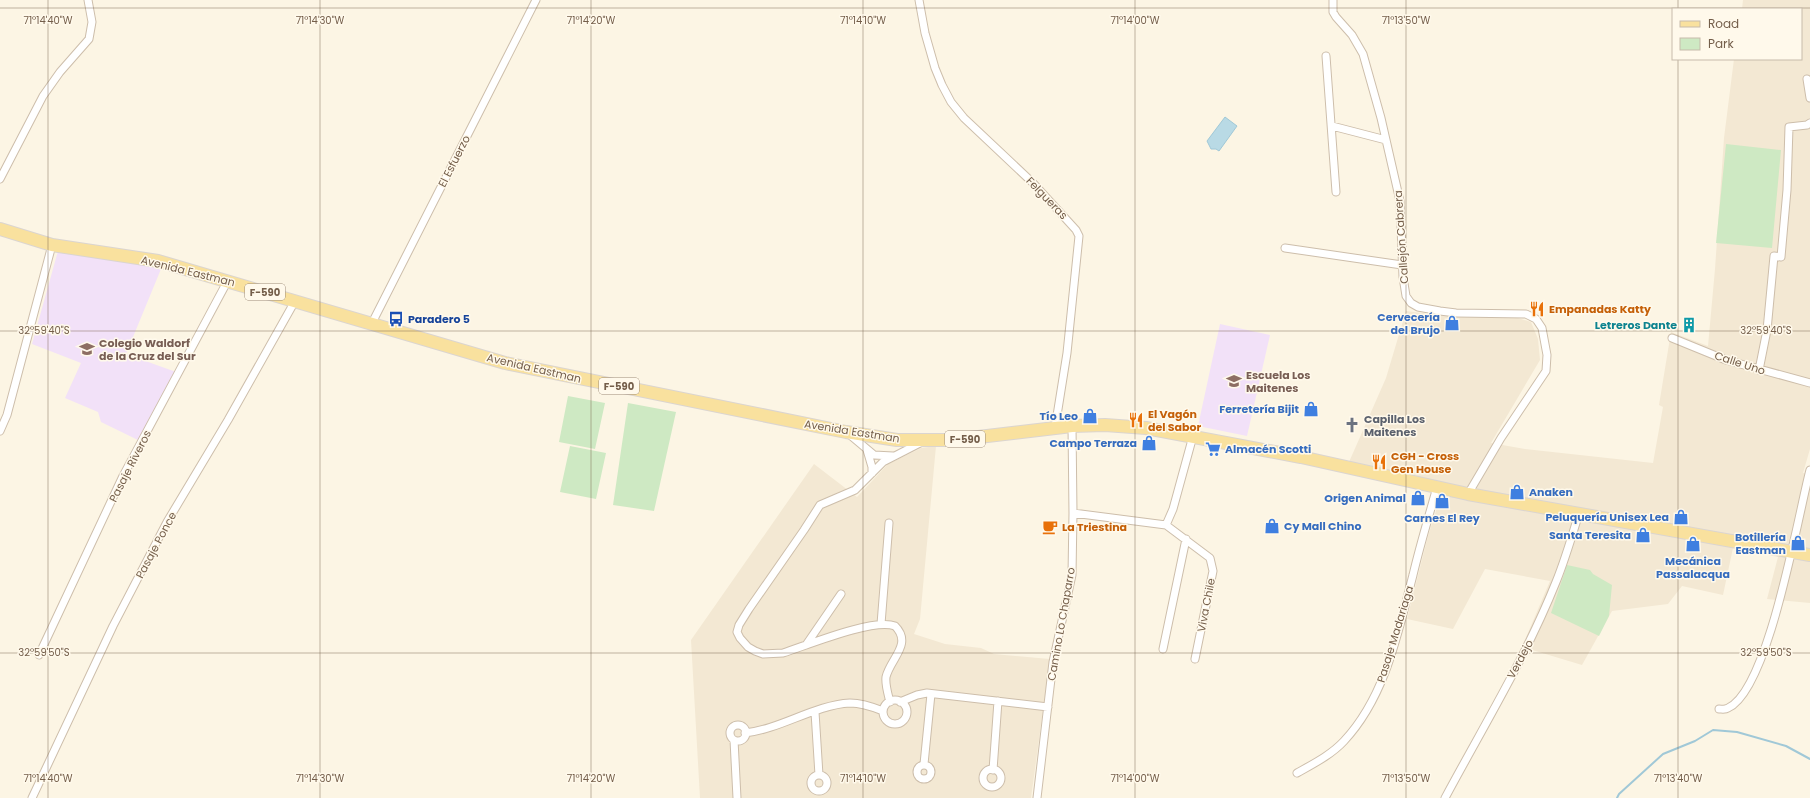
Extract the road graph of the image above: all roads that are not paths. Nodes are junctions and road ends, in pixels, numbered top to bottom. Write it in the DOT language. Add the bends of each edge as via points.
graph roads {
  1 [pos="88,0"];
  2 [pos="536,0"];
  3 [pos="918,0"];
  4 [pos="1334,0"];
  5 [pos="1326,56"];
  6 [pos="1807,79"];
  7 [pos="1810,98"];
  8 [pos="1810,123"];
  9 [pos="1332,126"];
  10 [pos="1386,140"];
  11 [pos="0,179"];
  12 [pos="1336,192"];
  13 [pos="0,229"];
  14 [pos="52,245"];
  15 [pos="1285,248"];
  16 [pos="1402,265"];
  17 [pos="228,280"];
  18 [pos="295,301"];
  19 [pos="372,323"];
  20 [pos="1672,338"];
  21 [pos="1759,370"];
  22 [pos="1810,383"];
  23 [pos="1072,426"];
  24 [pos="1055,428"];
  25 [pos="0,432"];
  26 [pos="846,432"];
  27 [pos="1193,436"];
  28 [pos="924,441"];
  29 [pos="867,450"];
  30 [pos="895,456"];
  31 [pos="1810,470"];
  32 [pos="872,473"];
  33 [pos="1437,487"];
  34 [pos="1468,494"];
  35 [pos="1074,513"];
  36 [pos="1579,513"];
  37 [pos="889,523"];
  38 [pos="1166,525"];
  39 [pos="1186,539"];
  40 [pos="1791,552"];
  41 [pos="1810,555"];
  42 [pos="841,594"];
  43 [pos="881,624"];
  44 [pos="806,645"];
  45 [pos="1163,649"];
  46 [pos="40,654"];
  47 [pos="1195,659"];
  48 [pos="931,694"];
  49 [pos="998,701"];
  50 [pos="890,702"];
  51 [pos="900,702"];
  52 [pos="1048,707"];
  53 [pos="1719,709"];
  54 [pos="883,711"];
  55 [pos="815,712"];
  56 [pos="745,733"];
  57 [pos="734,740"];
  58 [pos="924,764"];
  59 [pos="993,770"];
  60 [pos="1297,773"];
  61 [pos="819,775"];
  62 [pos="32,798"];
  63 [pos="737,798"];
  64 [pos="1037,798"];
  65 [pos="1445,798"];
  1 -- 11 [label="street" via="92,22 89,39 43,96"];
  2 -- 19 [label="street, El Esfuerzo"];
  3 -- 24 [label="street, Felgueras" via="930,51 951,102 964,118 1034,184 1079,236 1067,353"];
  4 -- 10 [label="street, Callejón Cabrera" via="1333,12 1364,54"];
  5 -- 9 [label="street"];
  6 -- 7 [label="street"];
  8 -- 21 [label="street" via="1789,127 1781,257 1774,256 1767,330"];
  9 -- 10 [label="street"];
  9 -- 12 [label="street"];
  10 -- 16 [label="street, Callejón Cabrera" via="1400,201"];
  13 -- 14 [label="main road, Avenida Eastman / F-590"];
  14 -- 17 [label="main road, Avenida Eastman / F-590" via="158,261"];
  14 -- 25 [label="street" via="7,415"];
  15 -- 16 [label="street"];
  16 -- 34 [label="street, Callejón Cabrera" via="1405,292 1409,300 1418,307 1456,313 1526,314 1536,319 1542,328 1548,361 1543,376 1501,438"];
  17 -- 18 [label="main road, Avenida Eastman / F-590"];
  17 -- 46 [label="street, Pasaje Riveros" via="123,476"];
  18 -- 19 [label="main road, Avenida Eastman / F-590"];
  18 -- 62 [label="street, Pasaje Ponce" via="164,529 113,626"];
  19 -- 26 [label="main road, Avenida Eastman / F-590" via="505,363"];
  20 -- 21 [label="street, Calle Uno" via="1726,360"];
  21 -- 22 [label="street, Calle Uno"];
  23 -- 24 [label="main road, Avenida Eastman / F-590"];
  23 -- 27 [label="main road, Avenida Eastman / F-590" via="1134,426"];
  23 -- 35 [label="street, Camino Lo Chaparro"];
  24 -- 28 [label="main road, Avenida Eastman / F-590"];
  26 -- 28 [label="main road, Avenida Eastman / F-590" via="878,438"];
  26 -- 29 [label="street"];
  27 -- 33 [label="main road, Avenida Eastman / F-590"];
  27 -- 38 [label="street" via="1173,509"];
  28 -- 30 [label="street"];
  29 -- 30 [label="street" via="880,456"];
  29 -- 32 [label="street"];
  30 -- 32 [label="street" via="883,462"];
  31 -- 40 [label="street"];
  32 -- 44 [label="street" via="855,490 820,505 749,609 737,632 748,647 763,654 783,652"];
  33 -- 34 [label="main road, Avenida Eastman / F-590"];
  33 -- 60 [label="street, Pasaje Madariaga" via="1398,628 1376,694 1342,742 1329,754"];
  34 -- 36 [label="main road, Avenida Eastman / F-590"];
  35 -- 38 [label="street, Viva Chile"];
  35 -- 52 [label="street, Camino Lo Chaparro" via="1072,575 1054,655"];
  36 -- 40 [label="main road, Avenida Eastman / F-590"];
  36 -- 65 [label="street, Verdejo" via="1565,559 1527,647"];
  37 -- 43 [label="street"];
  38 -- 39 [label="street, Viva Chile"];
  39 -- 45 [label="street"];
  39 -- 47 [label="street, Viva Chile" via="1210,558 1213,571"];
  40 -- 41 [label="main road, Avenida Eastman / F-590"];
  40 -- 53 [label="street" via="1770,636 1755,672 1746,690 1734,704 1727,709"];
  42 -- 44 [label="street"];
  43 -- 44 [label="street"];
  43 -- 50 [label="street" via="895,626 902,640 902,646 886,678"];
  48 -- 49 [label="street"];
  48 -- 51 [label="street" via="917,695"];
  48 -- 58 [label="street"];
  49 -- 52 [label="street"];
  49 -- 59 [label="street"];
  50 -- 51 [label="street"];
  50 -- 54 [label="street"];
  51 -- 54 [label="street" via="907,714 901,722 890,723"];
  52 -- 64 [label="street, Camino Lo Chaparro"];
  54 -- 55 [label="street" via="850,703"];
  55 -- 56 [label="street" via="770,728"];
  55 -- 61 [label="street"];
  56 -- 57 [label="street" via="742,740"];
  56 -- 57 [label="street" via="740,726 733,728 730,734"];
  57 -- 63 [label="street"];
}
